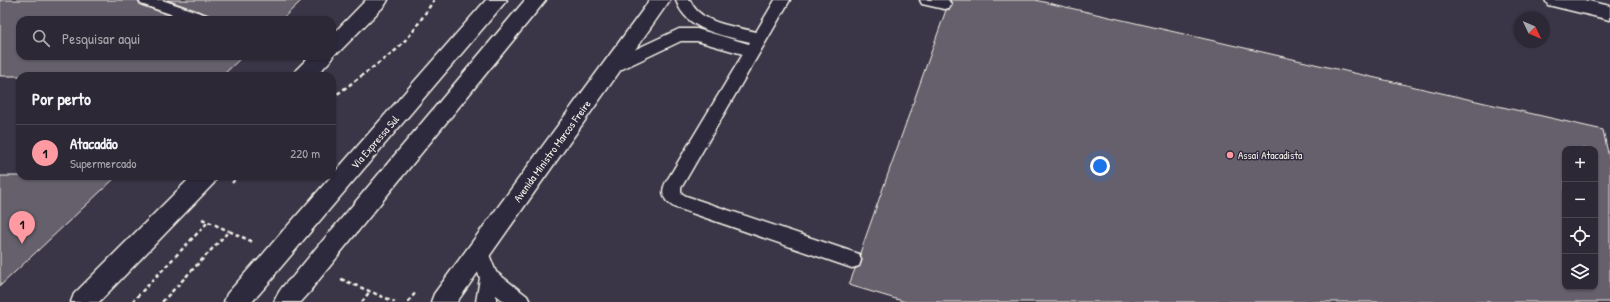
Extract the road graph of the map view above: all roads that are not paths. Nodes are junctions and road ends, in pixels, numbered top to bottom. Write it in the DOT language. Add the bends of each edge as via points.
graph roads {
  1 [pos="146,0"];
  2 [pos="378,0"];
  3 [pos="497,0"];
  4 [pos="536,0"];
  5 [pos="660,0"];
  6 [pos="683,0"];
  7 [pos="783,0"];
  8 [pos="927,0"];
  9 [pos="1555,0"];
  10 [pos="944,4"];
  11 [pos="1610,13"];
  12 [pos="192,16"];
  13 [pos="336,41"];
  14 [pos="756,45"];
  15 [pos="317,60"];
  16 [pos="612,67"];
  17 [pos="307,72"];
  18 [pos="202,180"];
  19 [pos="479,253"];
  20 [pos="852,260"];
  21 [pos="489,278"];
  22 [pos="83,302"];
  23 [pos="236,302"];
  24 [pos="286,302"];
  25 [pos="443,302"];
  26 [pos="486,302"];
  27 [pos="520,302"];
  1 -- 12 [label="lane"];
  2 -- 13 [label="main road"];
  3 -- 23 [label="main road, Via Expressa Sul, bridge"];
  4 -- 24 [label="main road, bridge"];
  5 -- 16 [label="main road, Avenida Ministro Marcos Freire"];
  6 -- 14 [label="lane" via="693,17"];
  7 -- 14 [label="lane"];
  8 -- 10 [label="lane"];
  9 -- 11 [label="main road"];
  14 -- 16 [label="lane" via="697,35 679,35"];
  14 -- 20 [label="lane" via="672,187 672,197 680,202"];
  15 -- 17 [label="main road"];
  16 -- 19 [label="main road, Avenida Ministro Marcos Freire"];
  18 -- 22 [label="main road"];
  19 -- 21 [label="lane"];
  19 -- 25 [label="main road, Avenida Ministro Marcos Freire"];
  21 -- 26 [label="lane"];
  21 -- 27 [label="lane"];
}
